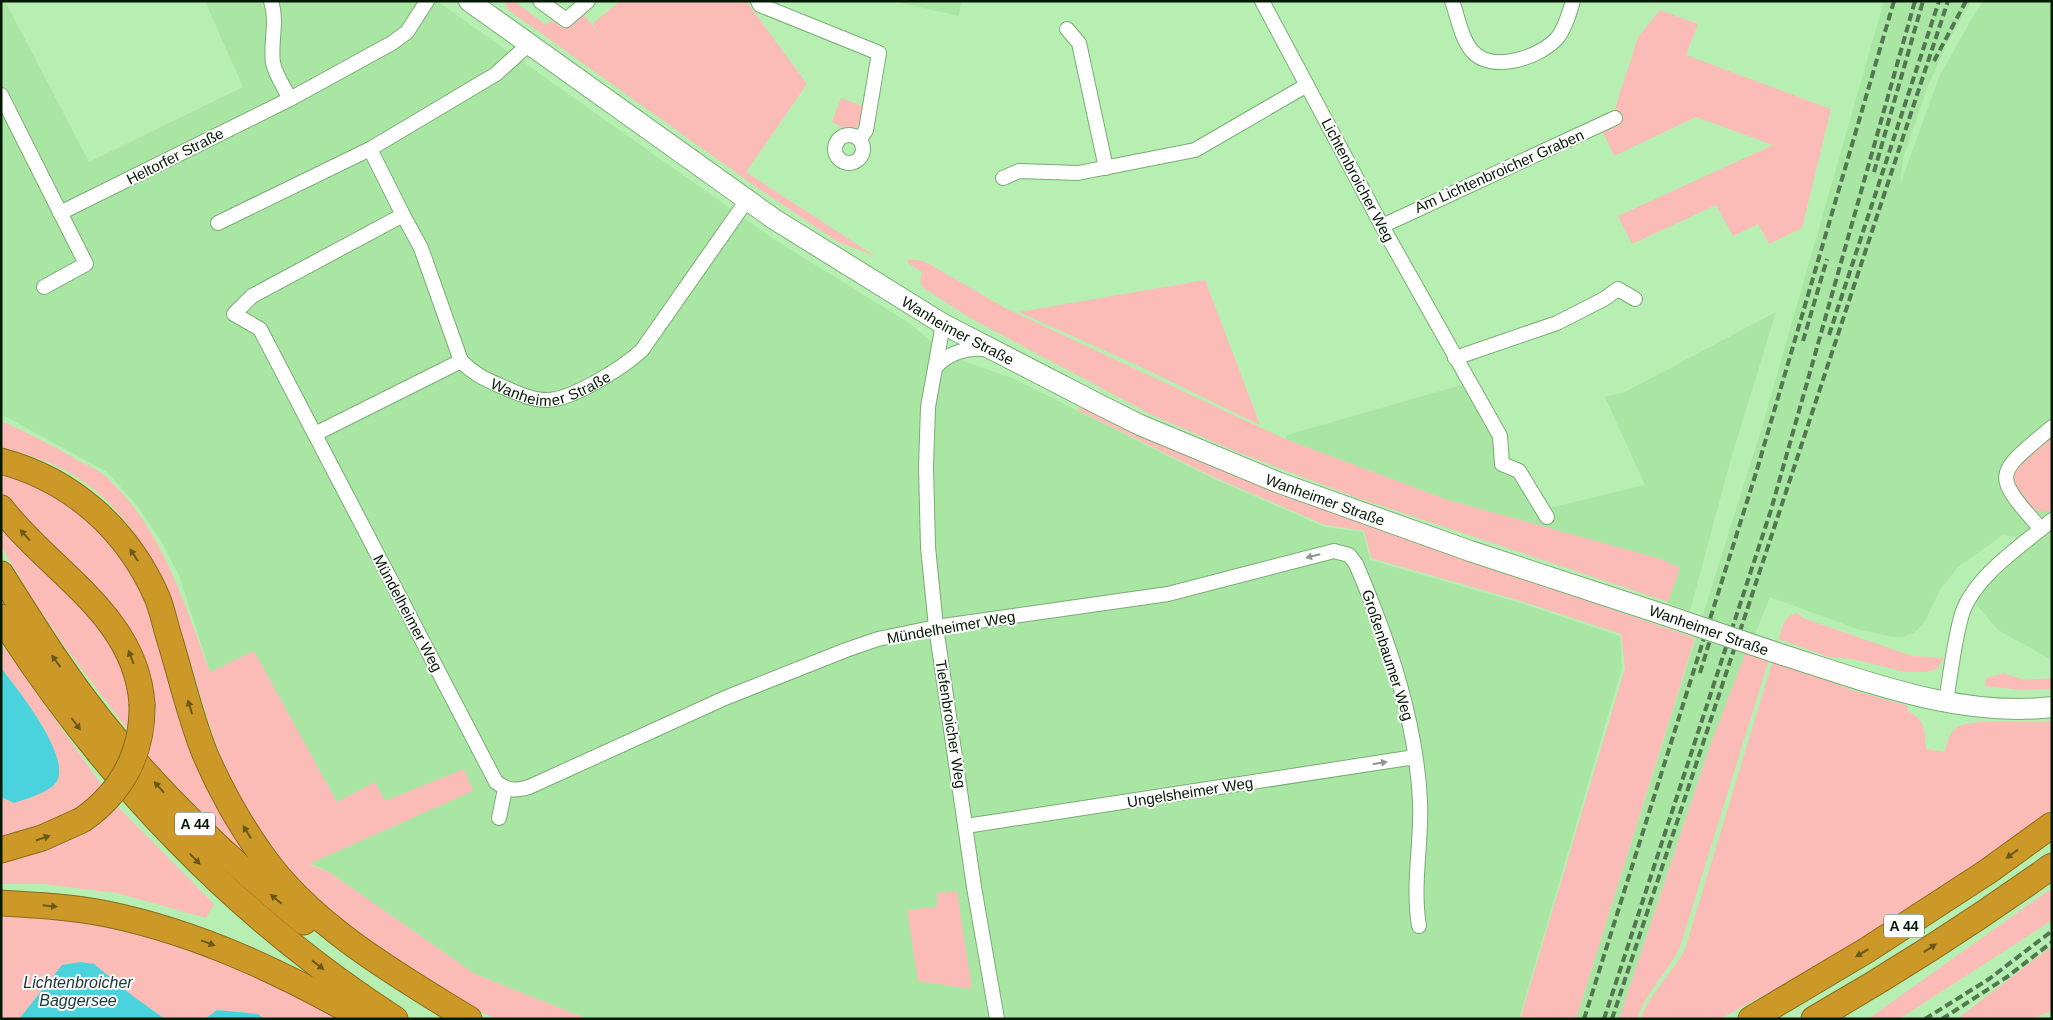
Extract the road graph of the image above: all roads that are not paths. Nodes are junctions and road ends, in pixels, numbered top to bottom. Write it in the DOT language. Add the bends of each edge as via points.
graph roads {
  1 [pos="271,1"];
  2 [pos="427,1"];
  3 [pos="469,1"];
  4 [pos="540,1"];
  5 [pos="588,1"];
  6 [pos="758,1"];
  7 [pos="1262,1"];
  8 [pos="1452,1"];
  9 [pos="1573,1"];
  10 [pos="1067,29"];
  11 [pos="529,44"];
  12 [pos="1308,85"];
  13 [pos="1,95"];
  14 [pos="290,99"];
  15 [pos="1615,118"];
  16 [pos="860,139"];
  17 [pos="370,149"];
  18 [pos="1106,168"];
  19 [pos="1003,178"];
  20 [pos="747,200"];
  21 [pos="60,213"];
  22 [pos="403,215"];
  23 [pos="218,222"];
  24 [pos="1382,226"];
  25 [pos="44,287"];
  26 [pos="1634,299"];
  27 [pos="943,324"];
  28 [pos="995,351"];
  29 [pos="1455,358"];
  30 [pos="462,361"];
  31 [pos="935,368"];
  32 [pos="2052,428"];
  33 [pos="315,434"];
  34 [pos="1,461"];
  35 [pos="1,508"];
  36 [pos="1547,517"];
  37 [pos="2052,520"];
  38 [pos="2041,529"];
  39 [pos="1356,564"];
  40 [pos="1,574"];
  41 [pos="1,617"];
  42 [pos="936,627"];
  43 [pos="1946,701"];
  44 [pos="2052,707"];
  45 [pos="1415,758"];
  46 [pos="506,790"];
  47 [pos="499,818"];
  48 [pos="2052,825"];
  49 [pos="966,826"];
  50 [pos="1,850"];
  51 [pos="2052,866"];
  52 [pos="1,903"];
  53 [pos="1419,926"];
  54 [pos="364,1019"];
  55 [pos="395,1019"];
  56 [pos="444,1019"];
  57 [pos="469,1019"];
  58 [pos="997,1019"];
  59 [pos="1751,1019"];
  60 [pos="1814,1019"];
  1 -- 14 [label="street" via="275,18 273,62"];
  2 -- 14 [label="street, Heltorfer Straße" via="407,32 392,43"];
  3 -- 11 [label="street, Wanheimer Straße"];
  4 -- 5 [label="street" via="566,20"];
  6 -- 16 [label="street" via="760,5 879,53 866,130"];
  7 -- 12 [label="street, Lichtenbroicher Weg"];
  8 -- 9 [label="street" via="1472,51 1482,60 1494,63 1522,57 1552,43 1566,24"];
  10 -- 18 [label="street" via="1079,43"];
  11 -- 17 [label="street" via="496,74"];
  11 -- 20 [label="street, Wanheimer Straße"];
  12 -- 18 [label="street" via="1195,150"];
  12 -- 24 [label="street, Lichtenbroicher Weg"];
  13 -- 21 [label="street"];
  14 -- 21 [label="street, Heltorfer Straße"];
  15 -- 24 [label="street, Am Lichtenbroicher Graben"];
  17 -- 22 [label="street, Wanheimer Straße"];
  17 -- 23 [label="street"];
  18 -- 19 [label="street" via="1078,173 1019,171"];
  20 -- 27 [label="street, Wanheimer Straße"];
  20 -- 30 [label="street, Wanheimer Straße" via="642,350 628,364 578,390 547,400 524,396 474,374"];
  21 -- 25 [label="street" via="86,264"];
  22 -- 30 [label="street, Wanheimer Straße" via="420,248"];
  22 -- 33 [label="street, Mündelheimer Weg" via="252,296 234,314 260,329"];
  24 -- 29 [label="street, Lichtenbroicher Weg"];
  26 -- 29 [label="street" via="1618,289 1557,323"];
  27 -- 28 [label="street, Wanheimer Straße"];
  27 -- 31 [label="street, Tiefenbroicher Weg"];
  28 -- 31 [label="street" via="963,351 945,358"];
  28 -- 43 [label="street, Wanheimer Straße, bridge" via="1140,425 1278,482 1470,551 1783,655 1878,685"];
  29 -- 36 [label="street, Lichtenbroicher Weg" via="1500,436 1502,464 1519,471"];
  30 -- 33 [label="street"];
  31 -- 42 [label="street, Tiefenbroicher Weg" via="928,407 926,467 928,547"];
  32 -- 38 [label="street" via="2014,460 2005,476 2013,498"];
  33 -- 46 [label="street, Mündelheimer Weg" via="496,782"];
  57 -- 34 [label="highway, one-way" via="400,977 339,933 298,897 262,856 230,806 205,753 158,598 136,559 112,527 73,493 47,477"];
  50 -- 35 [label="highway, one-way, bridge" via="48,836 82,820 112,794 130,767 140,737 142,704 135,666 118,632"];
  37 -- 38 [label="street"];
  38 -- 43 [label="street" via="1986,577 1967,603"];
  39 -- 42 [label="street, Mündelheimer Weg, one-way" via="1349,555 1334,551 1145,598"];
  39 -- 45 [label="street, Großenbaumer Weg" via="1406,704"];
  56 -- 40 [label="highway, A 44, one-way" via="342,952 274,898 218,847 114,737 54,657"];
  41 -- 55 [label="highway, A 44, one-way" via="36,672 104,760 205,869 314,962"];
  42 -- 46 [label="street, Mündelheimer Weg" via="878,639 846,650 725,698 529,787"];
  42 -- 49 [label="street, Tiefenbroicher Weg"];
  43 -- 44 [label="street, Wanheimer Straße" via="1998,708"];
  49 -- 45 [label="street, Ungelsheimer Weg, one-way"];
  45 -- 53 [label="street, Großenbaumer Weg" via="1420,800 1415,884"];
  46 -- 47 [label="street"];
  48 -- 59 [label="highway, A 44, one-way" via="1875,945"];
  49 -- 58 [label="street, Tiefenbroicher Weg"];
  60 -- 51 [label="highway, A 44, one-way" via="1879,982"];
  52 -- 54 [label="highway, one-way" via="106,914 158,926 260,964"];
}
